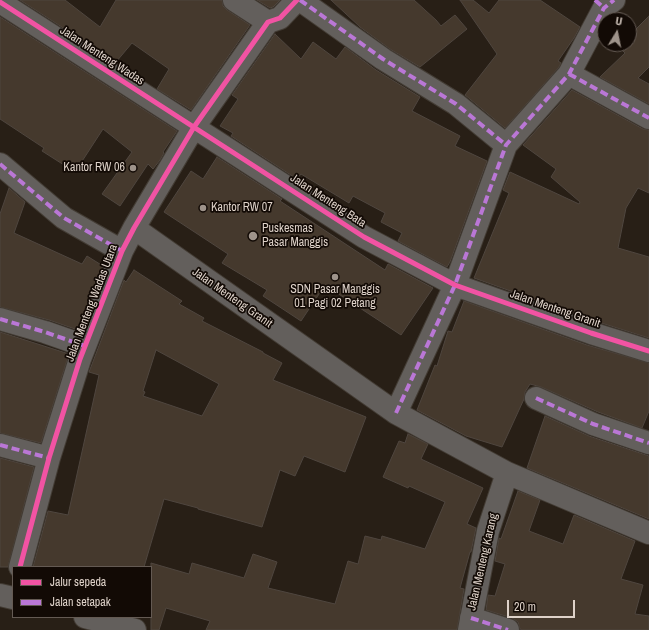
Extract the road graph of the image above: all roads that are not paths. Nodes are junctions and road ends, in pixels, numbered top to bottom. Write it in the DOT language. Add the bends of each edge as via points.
graph roads {
  1 [pos="234,0"];
  2 [pos="299,0"];
  3 [pos="0,2"];
  4 [pos="604,3"];
  5 [pos="268,22"];
  6 [pos="569,74"];
  7 [pos="649,118"];
  8 [pos="194,127"];
  9 [pos="506,145"];
  10 [pos="0,164"];
  11 [pos="134,228"];
  12 [pos="122,251"];
  13 [pos="455,285"];
  14 [pos="0,319"];
  15 [pos="85,346"];
  16 [pos="649,351"];
  17 [pos="536,398"];
  18 [pos="396,413"];
  19 [pos="649,443"];
  20 [pos="0,445"];
  21 [pos="49,458"];
  22 [pos="507,472"];
  23 [pos="649,533"];
  24 [pos="20,566"];
  25 [pos="89,618"];
  26 [pos="470,624"];
  27 [pos="135,630"];
  28 [pos="508,630"];
  1 -- 5 [label="street"];
  2 -- 5 [label="street, Jalan Menteng Wadas Utara" via="280,18"];
  2 -- 9 [label="street" via="456,104"];
  3 -- 8 [label="street, Jalan Menteng Wadas"];
  4 -- 6 [label="street"];
  5 -- 8 [label="street, Jalan Menteng Wadas Utara"];
  6 -- 7 [label="street"];
  6 -- 9 [label="street"];
  8 -- 11 [label="street, Jalan Menteng Wadas Utara"];
  8 -- 13 [label="street, Jalan Menteng Bata" via="364,237"];
  9 -- 13 [label="street"];
  10 -- 12 [label="street" via="64,218"];
  11 -- 12 [label="street, Jalan Menteng Wadas Utara"];
  11 -- 18 [label="street, Jalan Menteng Granit"];
  12 -- 15 [label="street, Jalan Menteng Wadas Utara"];
  13 -- 16 [label="street, Jalan Menteng Granit"];
  13 -- 18 [label="street"];
  14 -- 15 [label="street"];
  15 -- 21 [label="street, Jalan Menteng Wadas Utara"];
  17 -- 19 [label="street" via="594,424"];
  18 -- 22 [label="street, Jalan Menteng Granit"];
  20 -- 21 [label="street"];
  21 -- 24 [label="street, Jalan Menteng Wadas Utara"];
  22 -- 23 [label="street, Jalan Menteng Granit"];
  22 -- 26 [label="street, Jalan Menteng Karang" via="488,532"];
  25 -- 27 [label="street"];
  26 -- 28 [label="street"];
}
